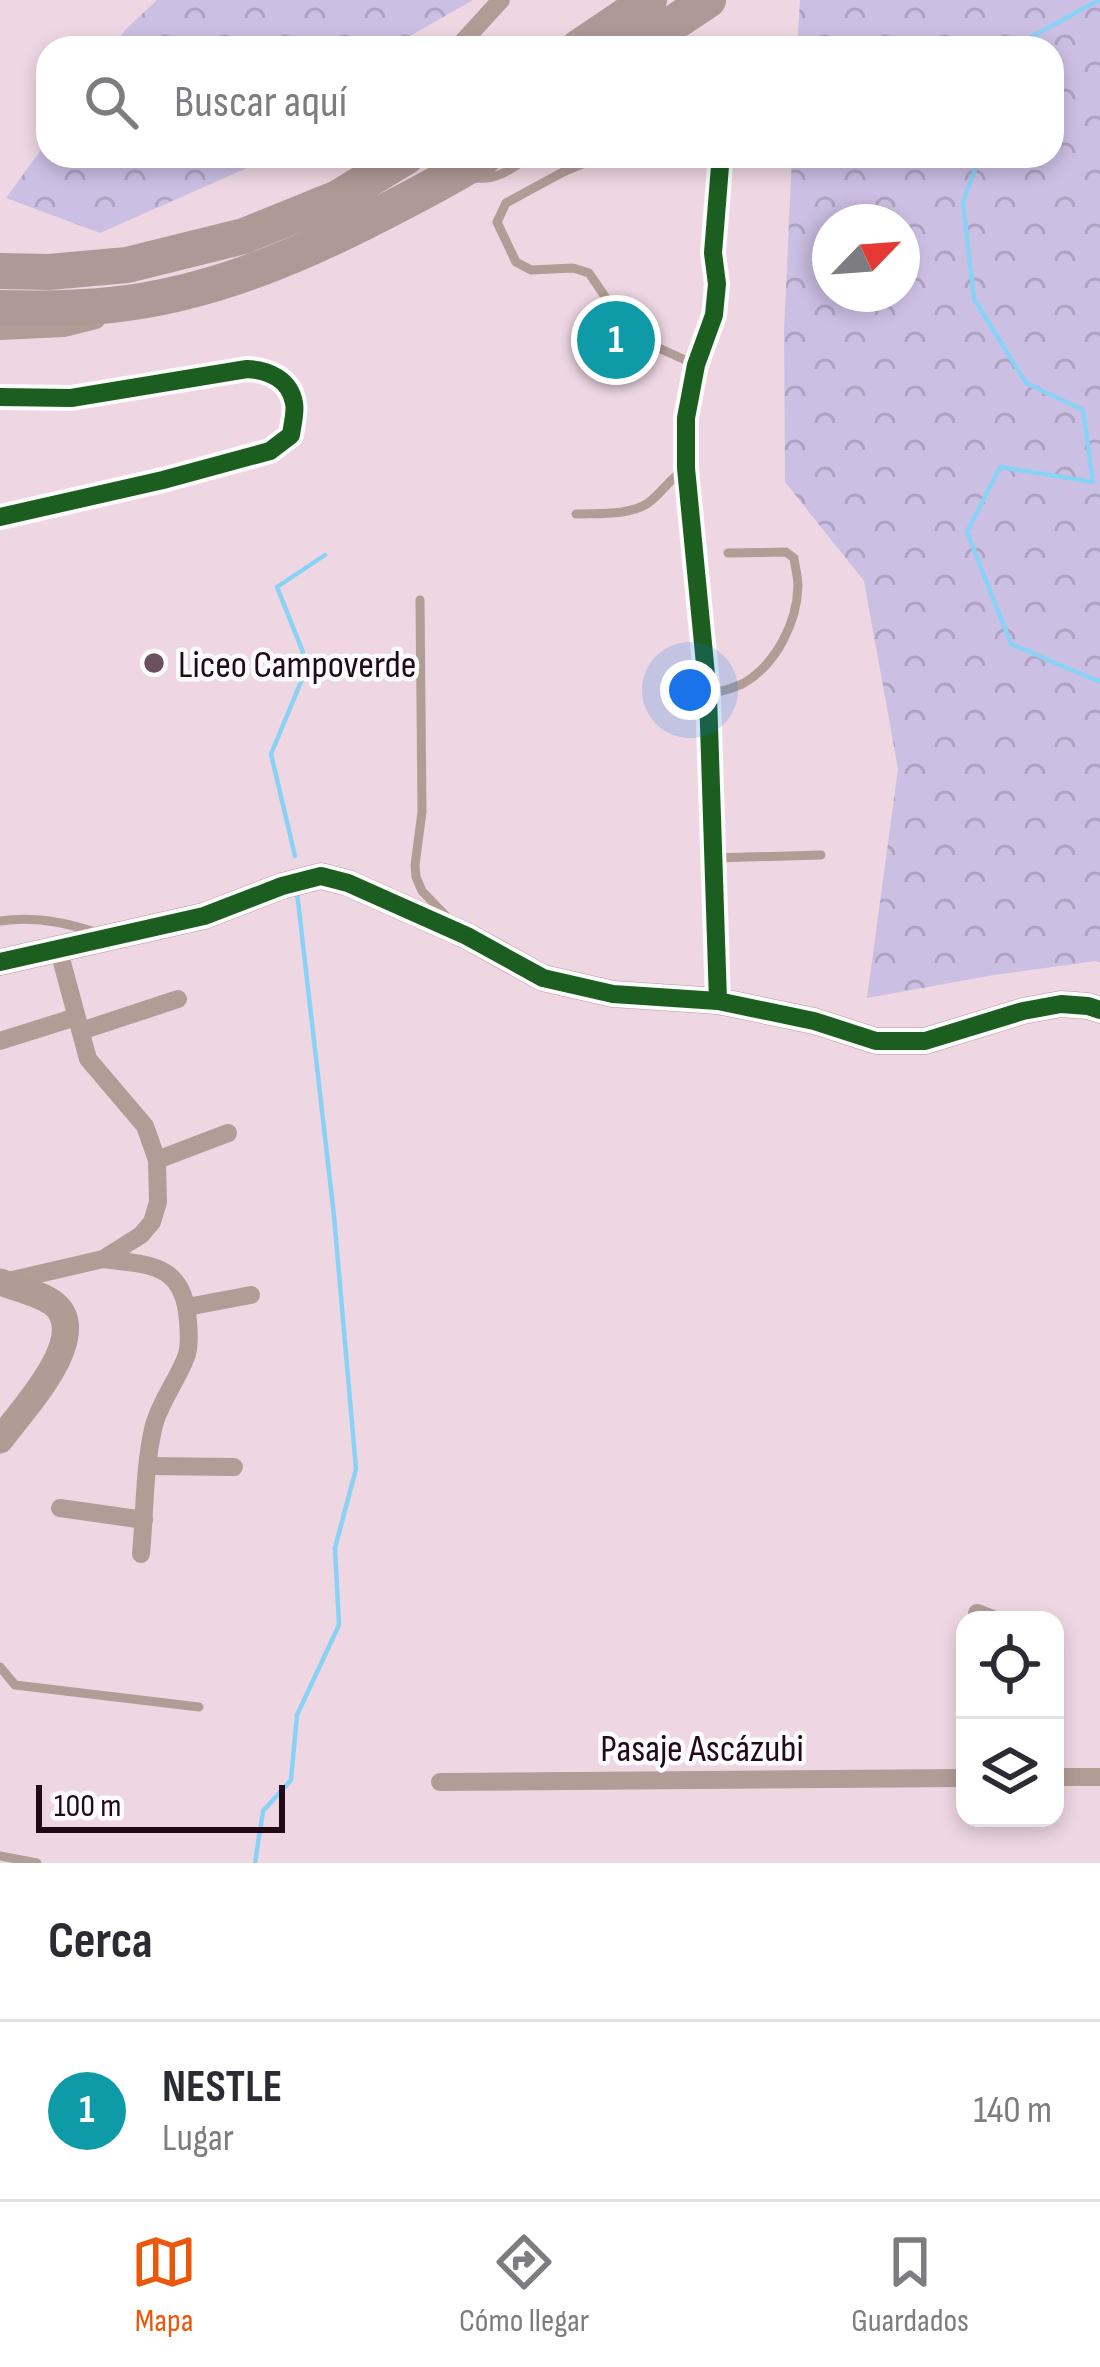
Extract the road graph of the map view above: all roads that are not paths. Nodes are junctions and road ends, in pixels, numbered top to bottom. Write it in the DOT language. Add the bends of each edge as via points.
graph roads {
  1 [pos="501,0"];
  2 [pos="707,0"];
  3 [pos="654,31"];
  4 [pos="468,36"];
  5 [pos="387,168"];
  6 [pos="458,168"];
  7 [pos="472,168"];
  8 [pos="512,168"];
  9 [pos="562,168"];
  10 [pos="572,168"];
  11 [pos="717,168"];
  12 [pos="563,172"];
  13 [pos="0,271"];
  14 [pos="113,305"];
  15 [pos="0,308"];
  16 [pos="0,331"];
  17 [pos="696,365"];
  18 [pos="0,397"];
  19 [pos="686,468"];
  20 [pos="576,514"];
  21 [pos="0,517"];
  22 [pos="728,553"];
  23 [pos="420,600"];
  24 [pos="708,695"];
  25 [pos="820,855"];
  26 [pos="713,858"];
  27 [pos="0,921"];
  28 [pos="467,936"];
  29 [pos="112,938"];
  30 [pos="59,951"];
  31 [pos="0,962"];
  32 [pos="178,999"];
  33 [pos="718,1001"];
  34 [pos="1100,1010"];
  35 [pos="78,1024"];
  36 [pos="0,1041"];
  37 [pos="228,1133"];
  38 [pos="157,1160"];
  39 [pos="103,1259"];
  40 [pos="1,1282"];
  41 [pos="251,1295"];
  42 [pos="187,1307"];
  43 [pos="0,1440"];
  44 [pos="149,1466"];
  45 [pos="234,1467"];
  46 [pos="60,1508"];
  47 [pos="144,1520"];
  48 [pos="141,1554"];
  49 [pos="0,1667"];
  50 [pos="199,1707"];
  51 [pos="1064,1777"];
  52 [pos="1100,1777"];
  53 [pos="956,1778"];
  54 [pos="440,1782"];
  55 [pos="0,1856"];
  56 [pos="38,1863"];
  1 -- 4 [label="street"];
  2 -- 3 [label="highway"];
  5 -- 13 [label="highway" via="338,198 244,236 127,265"];
  6 -- 14 [label="highway" via="271,265"];
  7 -- 8 [label="lane" via="490,178"];
  9 -- 12 [label="lane"];
  10 -- 12 [label="lane"];
  11 -- 17 [label="street" via="714,315"];
  12 -- 17 [label="lane" via="506,203 497,222 516,262 589,273 637,338"];
  14 -- 15 [label="highway"];
  14 -- 16 [label="street" via="89,323"];
  17 -- 19 [label="street"];
  18 -- 21 [label="street" via="71,398 247,369 280,377 294,402 290,435 270,452"];
  19 -- 20 [label="lane" via="645,505"];
  19 -- 24 [label="street"];
  22 -- 24 [label="lane" via="786,552 798,587 771,661 743,683"];
  23 -- 28 [label="lane" via="416,878"];
  24 -- 26 [label="street"];
  25 -- 26 [label="lane"];
  26 -- 33 [label="street"];
  27 -- 29 [label="lane" via="74,925"];
  28 -- 29 [label="street" via="321,876"];
  28 -- 33 [label="street" via="542,978 613,994"];
  29 -- 30 [label="street"];
  30 -- 31 [label="street"];
  30 -- 35 [label="street"];
  32 -- 35 [label="street"];
  33 -- 34 [label="street" via="876,1041 925,1042 1060,1004"];
  35 -- 36 [label="street"];
  35 -- 38 [label="street" via="88,1059 145,1126"];
  37 -- 38 [label="street"];
  38 -- 39 [label="street" via="152,1222"];
  39 -- 40 [label="street"];
  39 -- 42 [label="street" via="169,1273"];
  40 -- 43 [label="street" via="53,1304 66,1340"];
  41 -- 42 [label="street"];
  42 -- 44 [label="street" via="188,1354 160,1407"];
  44 -- 45 [label="street"];
  44 -- 47 [label="street"];
  46 -- 47 [label="street"];
  47 -- 48 [label="street"];
  49 -- 50 [label="lane" via="15,1685"];
  51 -- 52 [label="street"];
  53 -- 54 [label="street, Pasaje Ascázubi"];
  55 -- 56 [label="lane"];
}
